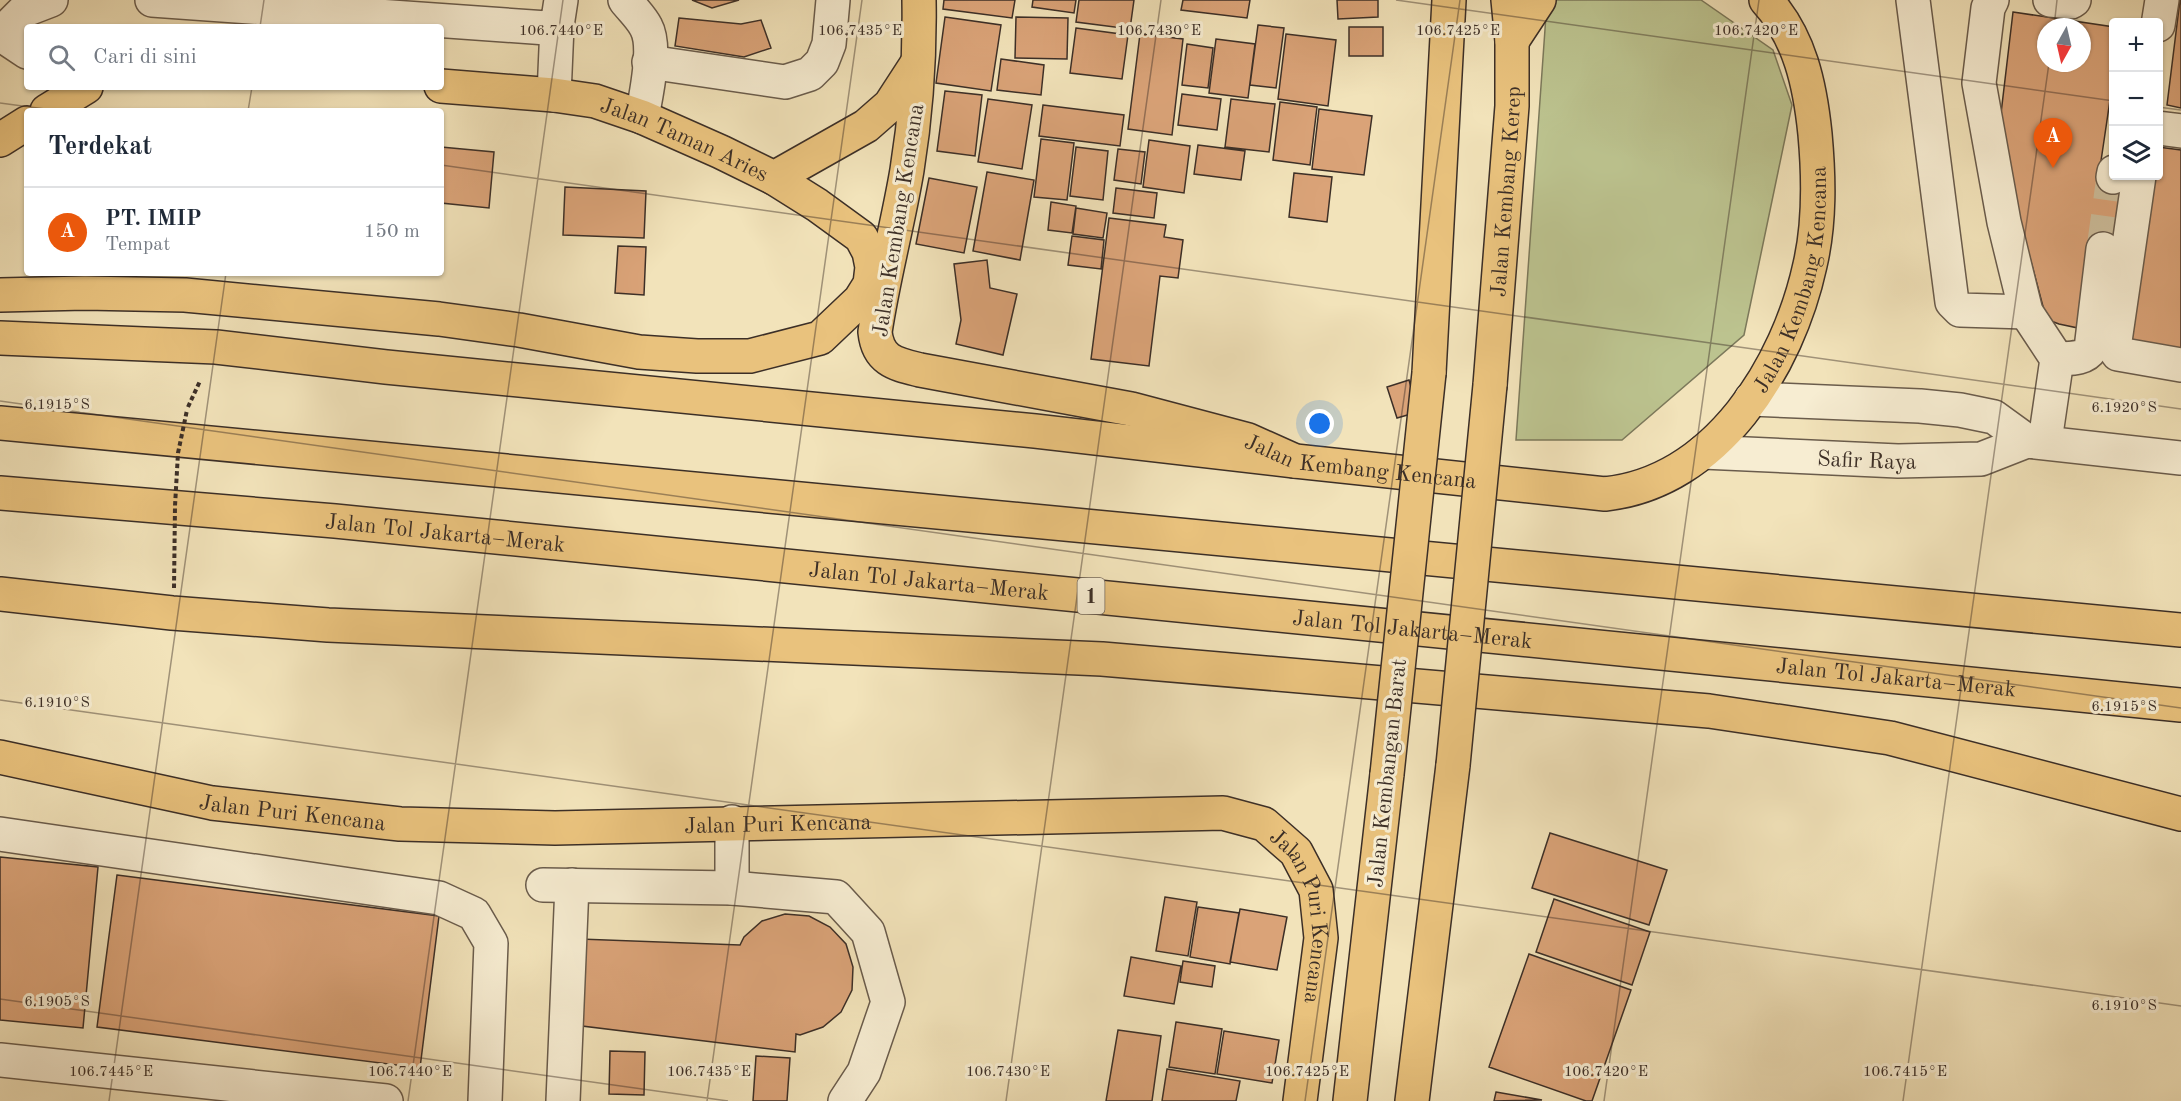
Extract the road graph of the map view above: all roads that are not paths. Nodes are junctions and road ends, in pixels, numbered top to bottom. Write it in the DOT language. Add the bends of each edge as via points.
graph roads {
  1 [pos="51,0"];
  2 [pos="152,0"];
  3 [pos="625,0"];
  4 [pos="833,0"];
  5 [pos="919,0"];
  6 [pos="1449,0"];
  7 [pos="1508,0"];
  8 [pos="1539,0"];
  9 [pos="1766,0"];
  10 [pos="1913,0"];
  11 [pos="1992,0"];
  12 [pos="2050,0"];
  13 [pos="2074,0"];
  14 [pos="2139,0"];
  15 [pos="2162,0"];
  16 [pos="559,13"];
  17 [pos="2137,18"];
  18 [pos="2159,18"];
  19 [pos="0,35"];
  20 [pos="1512,42"];
  21 [pos="24,50"];
  22 [pos="918,61"];
  23 [pos="649,62"];
  24 [pos="444,86"];
  25 [pos="81,90"];
  26 [pos="554,95"];
  27 [pos="52,108"];
  28 [pos="642,117"];
  29 [pos="24,125"];
  30 [pos="2163,129"];
  31 [pos="2181,131"];
  32 [pos="0,140"];
  33 [pos="774,178"];
  34 [pos="2122,180"];
  35 [pos="2103,249"];
  36 [pos="0,295"];
  37 [pos="2026,312"];
  38 [pos="0,338"];
  39 [pos="2057,359"];
  40 [pos="2181,365"];
  41 [pos="1751,399"];
  42 [pos="0,423"];
  43 [pos="2036,441"];
  44 [pos="1703,452"];
  45 [pos="2181,458"];
  46 [pos="1295,461"];
  47 [pos="0,493"];
  48 [pos="0,594"];
  49 [pos="2181,630"];
  50 [pos="2181,705"];
  51 [pos="0,757"];
  52 [pos="2181,814"];
  53 [pos="732,822"];
  54 [pos="0,834"];
  55 [pos="732,888"];
  56 [pos="0,1060"];
  57 [pos="386,1101"];
  58 [pos="485,1101"];
  59 [pos="563,1101"];
  60 [pos="845,1101"];
  61 [pos="1300,1101"];
  62 [pos="1350,1101"];
  63 [pos="1412,1101"];
  1 -- 19 [label="street" via="25,10"];
  2 -- 16 [label="street" via="547,28"];
  3 -- 23 [label="street" via="647,28 651,43"];
  4 -- 23 [label="street" via="829,44 822,62 810,74 785,82"];
  5 -- 22 [label="main road, Jalan Kembang Kencana"];
  6 -- 62 [label="main road, Jalan Kembangan Barat, bridge" via="1429,373"];
  7 -- 20 [label="main road, Jalan Kembang Kerep"];
  8 -- 20 [label="main road"];
  9 -- 41 [label="main road, Jalan Kembang Kencana" via="1779,14 1805,71 1816,153 1817,211 1811,263 1797,312 1776,360"];
  10 -- 37 [label="street" via="1952,302 1960,310"];
  11 -- 37 [label="street" via="1979,83 2004,222"];
  12 -- 13 [label="street"];
  14 -- 17 [label="street"];
  15 -- 18 [label="street"];
  16 -- 26 [label="street"];
  19 -- 21 [label="street"];
  20 -- 63 [label="main road, Jalan Kembang Kerep, bridge" via="1512,106 1490,385 1453,765"];
  22 -- 33 [label="main road, Jalan Taman Aries" via="890,105 866,126"];
  22 -- 46 [label="main road, Jalan Kembang Kencana" via="909,162 875,333 882,354 920,370 1131,409 1194,425 1248,440"];
  23 -- 28 [label="street"];
  24 -- 26 [label="main road, Jalan Taman Aries"];
  25 -- 27 [label="main road"];
  26 -- 28 [label="main road, Jalan Taman Aries" via="595,101"];
  28 -- 33 [label="main road, Jalan Taman Aries"];
  29 -- 32 [label="main road"];
  30 -- 31 [label="street"];
  33 -- 36 [label="main road" via="861,237 872,267 870,285 860,300 820,338 750,356 639,352 439,319 185,295"];
  34 -- 40 [label="street" via="2114,348 2118,354"];
  35 -- 39 [label="street" via="2091,349 2083,356"];
  37 -- 39 [label="street"];
  38 -- 46 [label="main road" via="216,347"];
  39 -- 43 [label="street"];
  41 -- 43 [label="street, Safir Raya" via="1960,410 1994,417"];
  41 -- 44 [label="main road, Jalan Kembang Kencana"];
  42 -- 49 [label="main road"];
  43 -- 44 [label="street, Safir Raya" via="1970,460 1898,461"];
  43 -- 45 [label="street, Safir Raya"];
  44 -- 46 [label="main road, Jalan Kembang Kencana" via="1660,480 1605,494"];
  47 -- 50 [label="main road, Jalan Tol Jakarta–Merak / 1" via="335,521"];
  48 -- 52 [label="main road" via="328,625 1102,659 1709,711 1890,738"];
  51 -- 53 [label="main road, Jalan Puri Kencana" via="212,803 400,824 555,828"];
  53 -- 55 [label="street"];
  53 -- 61 [label="main road, Jalan Puri Kencana" via="1223,813 1264,824 1296,852 1316,890 1321,938"];
  54 -- 58 [label="street" via="439,898 474,914 491,943"];
  55 -- 59 [label="street" via="558,885"];
  55 -- 60 [label="street" via="836,897 868,932 888,1002 864,1072"];
  56 -- 57 [label="street"];
}
